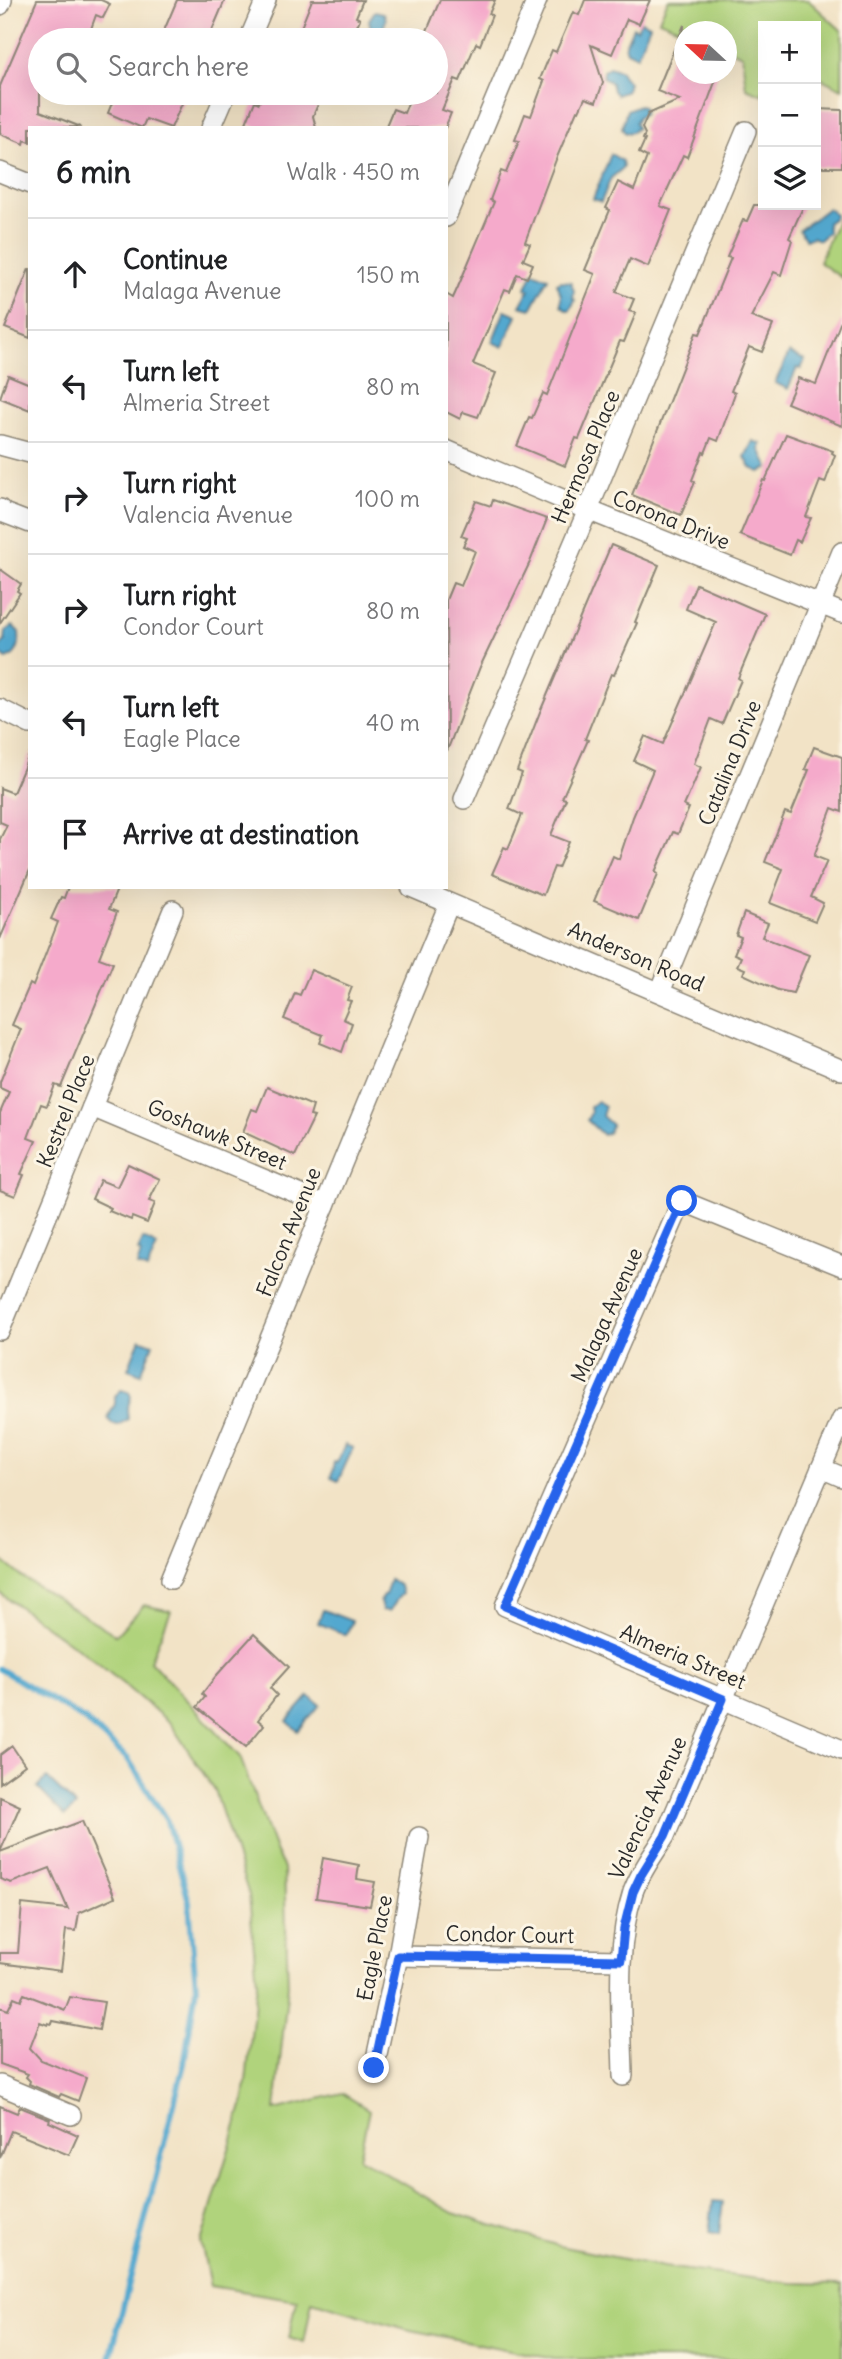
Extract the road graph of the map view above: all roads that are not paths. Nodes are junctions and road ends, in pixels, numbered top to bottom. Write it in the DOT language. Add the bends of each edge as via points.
graph roads {
  1 [pos="2,0"];
  2 [pos="266,0"];
  3 [pos="537,0"];
  4 [pos="0,5"];
  5 [pos="254,28"];
  6 [pos="221,105"];
  7 [pos="212,126"];
  8 [pos="746,131"];
  9 [pos="0,172"];
  10 [pos="28,183"];
  11 [pos="448,212"];
  12 [pos="0,445"];
  13 [pos="448,451"];
  14 [pos="28,452"];
  15 [pos="0,509"];
  16 [pos="588,510"];
  17 [pos="28,522"];
  18 [pos="842,552"];
  19 [pos="820,605"];
  20 [pos="842,613"];
  21 [pos="0,709"];
  22 [pos="28,723"];
  23 [pos="464,799"];
  24 [pos="415,889"];
  25 [pos="449,904"];
  26 [pos="173,910"];
  27 [pos="660,992"];
  28 [pos="842,1070"];
  29 [pos="92,1107"];
  30 [pos="325,1205"];
  31 [pos="842,1266"];
  32 [pos="0,1329"];
  33 [pos="842,1419"];
  34 [pos="821,1468"];
  35 [pos="842,1477"];
  36 [pos="171,1579"];
  37 [pos="505,1606"];
  38 [pos="723,1699"];
  39 [pos="842,1750"];
  40 [pos="419,1837"];
  41 [pos="398,1956"];
  42 [pos="621,1960"];
  43 [pos="374,2068"];
  44 [pos="623,2076"];
  45 [pos="0,2085"];
  46 [pos="71,2115"];
  1 -- 4 [label="street"];
  2 -- 5 [label="street"];
  3 -- 11 [label="street"];
  6 -- 7 [label="street"];
  8 -- 16 [label="street, Hermosa Place"];
  9 -- 10 [label="street"];
  12 -- 14 [label="street"];
  13 -- 16 [label="street, Corona Drive"];
  15 -- 17 [label="street"];
  16 -- 19 [label="street, Corona Drive"];
  16 -- 23 [label="street, Hermosa Place"];
  18 -- 19 [label="street, Catalina Drive"];
  19 -- 20 [label="street, Corona Drive"];
  19 -- 27 [label="street, Catalina Drive"];
  21 -- 22 [label="street"];
  24 -- 25 [label="street, Anderson Road"];
  25 -- 27 [label="street, Anderson Road"];
  25 -- 30 [label="street, Falcon Avenue"];
  26 -- 29 [label="street, Kestrel Place"];
  27 -- 28 [label="street, Anderson Road"];
  29 -- 30 [label="street, Goshawk Street"];
  29 -- 32 [label="street, Kestrel Place"];
  30 -- 36 [label="street, Falcon Avenue"];
  31 -- 37 [label="street, Malaga Avenue" via="682,1201"];
  33 -- 34 [label="street, Valencia Avenue"];
  34 -- 35 [label="street"];
  34 -- 38 [label="street, Valencia Avenue"];
  37 -- 38 [label="street, Almeria Street"];
  38 -- 39 [label="street, Almeria Street"];
  38 -- 42 [label="street, Valencia Avenue" via="665,1836 633,1892"];
  40 -- 41 [label="street, Eagle Place"];
  41 -- 42 [label="street, Condor Court"];
  41 -- 43 [label="street, Eagle Place"];
  42 -- 44 [label="street, Valencia Avenue"];
  45 -- 46 [label="street"];
}
